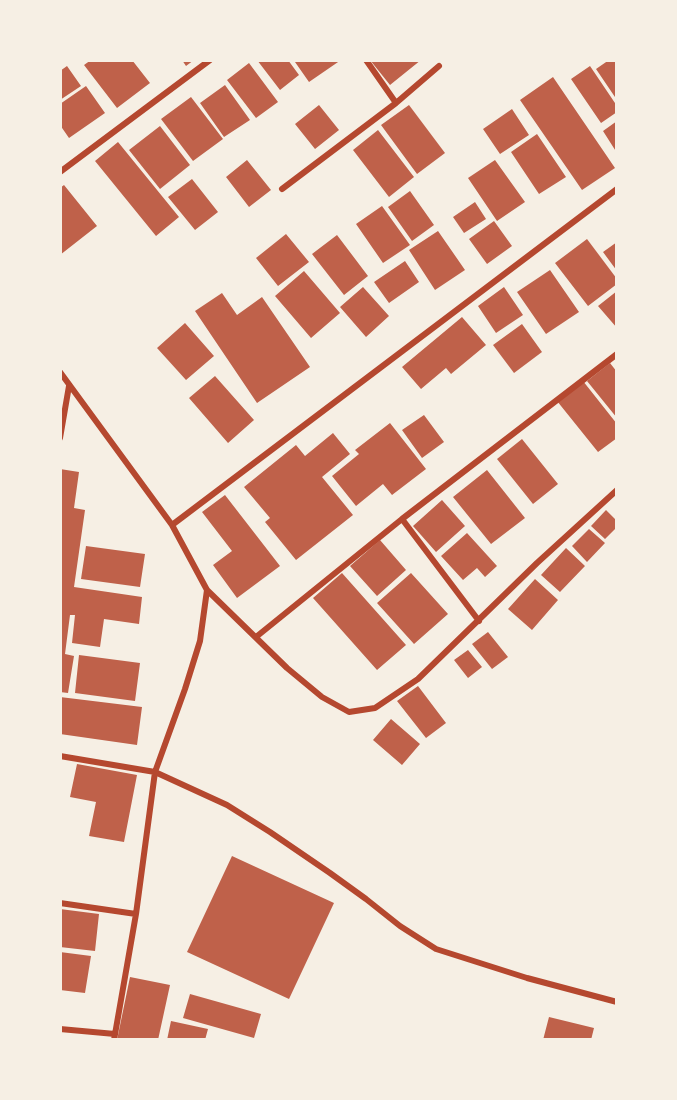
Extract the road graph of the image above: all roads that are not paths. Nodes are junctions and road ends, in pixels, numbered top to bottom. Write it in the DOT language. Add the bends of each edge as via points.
graph roads {
  1 [pos="210,60"];
  2 [pos="366,60"];
  3 [pos="439,66"];
  4 [pos="396,103"];
  5 [pos="60,172"];
  6 [pos="282,189"];
  7 [pos="617,189"];
  8 [pos="617,354"];
  9 [pos="60,372"];
  10 [pos="69,386"];
  11 [pos="60,438"];
  12 [pos="617,490"];
  13 [pos="402,519"];
  14 [pos="171,525"];
  15 [pos="207,590"];
  16 [pos="479,621"];
  17 [pos="256,637"];
  18 [pos="60,756"];
  19 [pos="155,772"];
  20 [pos="60,903"];
  21 [pos="136,914"];
  22 [pos="617,1002"];
  23 [pos="60,1029"];
  24 [pos="114,1037"];
  1 -- 5 [label="street"];
  2 -- 4 [label="street"];
  3 -- 4 [label="street"];
  4 -- 6 [label="street"];
  7 -- 14 [label="street"];
  8 -- 13 [label="street"];
  9 -- 10 [label="street"];
  10 -- 11 [label="street"];
  10 -- 14 [label="street"];
  12 -- 16 [label="street"];
  13 -- 16 [label="street"];
  13 -- 17 [label="street"];
  14 -- 15 [label="street"];
  15 -- 17 [label="street"];
  15 -- 19 [label="street" via="200,640"];
  16 -- 17 [label="street" via="418,679 375,708 349,712 322,697"];
  18 -- 19 [label="street"];
  19 -- 21 [label="street"];
  19 -- 22 [label="street" via="227,805 270,832 436,949"];
  20 -- 21 [label="street"];
  21 -- 24 [label="street"];
  23 -- 24 [label="street"];
}
